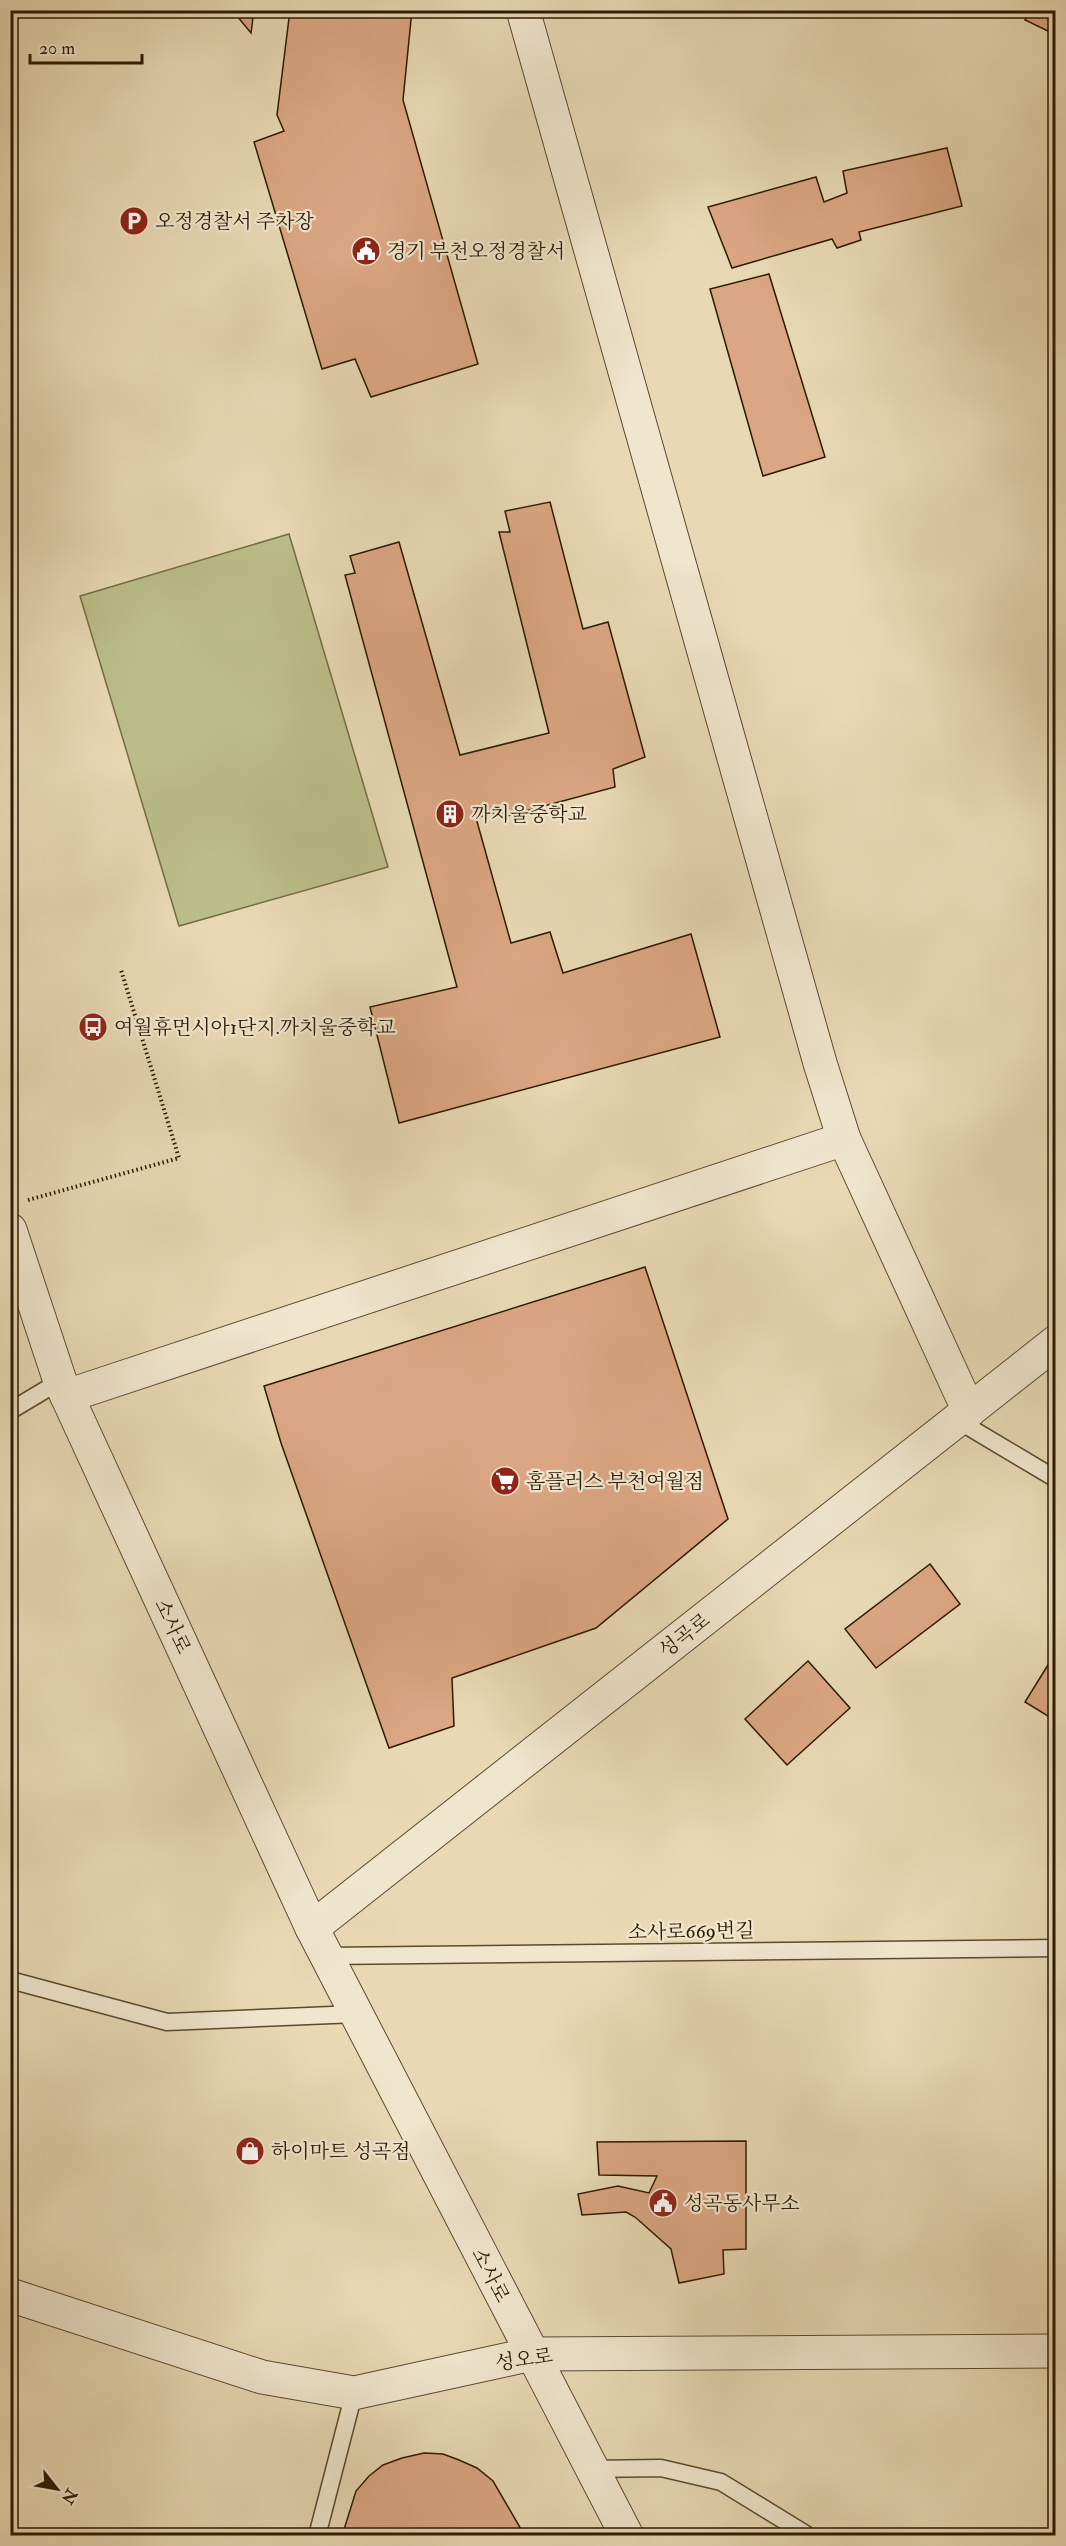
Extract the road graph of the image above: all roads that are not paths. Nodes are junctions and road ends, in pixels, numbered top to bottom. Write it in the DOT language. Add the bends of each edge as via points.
graph roads {
  1 [pos="523,10"];
  2 [pos="844,1139"];
  3 [pos="16,1216"];
  4 [pos="1056,1342"];
  5 [pos="64,1388"];
  6 [pos="10,1411"];
  7 [pos="963,1415"];
  8 [pos="1056,1479"];
  9 [pos="319,1942"];
  10 [pos="1056,1948"];
  11 [pos="10,1980"];
  12 [pos="356,2014"];
  13 [pos="10,2295"];
  14 [pos="1056,2350"];
  15 [pos="532,2354"];
  16 [pos="354,2393"];
  17 [pos="591,2469"];
  18 [pos="317,2535"];
  19 [pos="627,2535"];
  20 [pos="809,2535"];
  1 -- 2 [label="street"];
  2 -- 5 [label="street"];
  2 -- 7 [label="street"];
  3 -- 5 [label="street, 소사로"];
  4 -- 7 [label="street, 성곡로"];
  5 -- 6 [label="lane"];
  5 -- 9 [label="street, 소사로"];
  7 -- 8 [label="lane"];
  7 -- 9 [label="street, 성곡로"];
  9 -- 10 [label="lane, 소사로669번길"];
  9 -- 12 [label="street, 소사로"];
  11 -- 12 [label="lane" via="168,2022"];
  12 -- 15 [label="street, 소사로"];
  13 -- 16 [label="street, 성오로" via="262,2377"];
  14 -- 15 [label="street, 성오로"];
  15 -- 16 [label="street, 성오로"];
  15 -- 17 [label="street, 소사로"];
  16 -- 18 [label="lane"];
  17 -- 19 [label="street, 소사로"];
  17 -- 20 [label="lane" via="661,2468 722,2482"];
}
